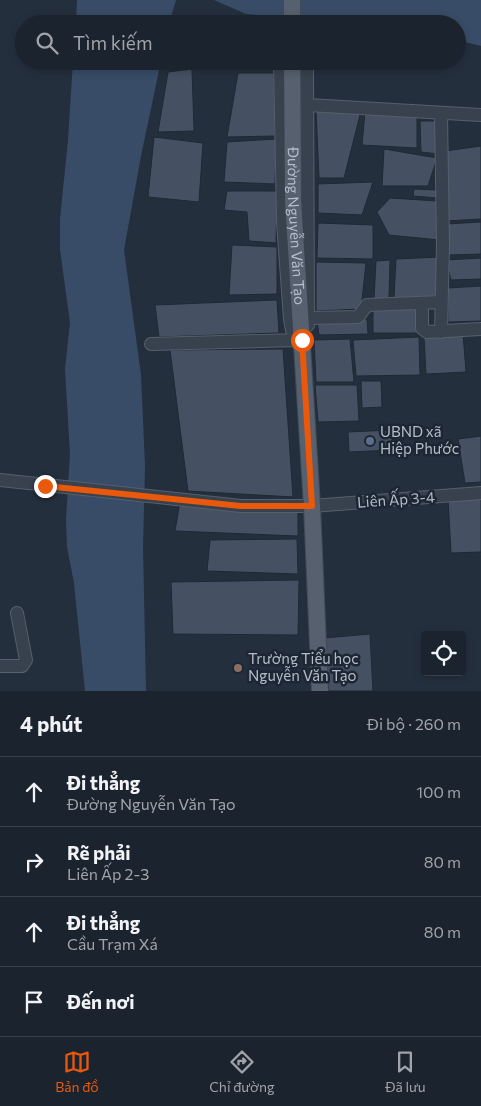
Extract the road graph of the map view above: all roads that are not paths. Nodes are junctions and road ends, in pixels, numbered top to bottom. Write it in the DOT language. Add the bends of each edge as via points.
graph roads {
  1 [pos="292,0"];
  2 [pos="292,15"];
  3 [pos="280,70"];
  4 [pos="292,70"];
  5 [pos="307,70"];
  6 [pos="308,105"];
  7 [pos="441,113"];
  8 [pos="481,115"];
  9 [pos="441,302"];
  10 [pos="422,303"];
  11 [pos="308,318"];
  12 [pos="481,329"];
  13 [pos="441,332"];
  14 [pos="152,344"];
  15 [pos="300,346"];
  16 [pos="0,480"];
  17 [pos="481,493"];
  18 [pos="312,506"];
  19 [pos="17,613"];
  20 [pos="0,666"];
  21 [pos="320,691"];
  1 -- 2 [label="main road"];
  3 -- 15 [label="street" via="283,222 290,319"];
  4 -- 15 [label="main road, Đường Nguyễn Văn Tạo" via="293,200"];
  5 -- 6 [label="street"];
  6 -- 7 [label="street"];
  6 -- 11 [label="street"];
  7 -- 8 [label="street"];
  7 -- 9 [label="street"];
  9 -- 10 [label="street"];
  9 -- 13 [label="street"];
  10 -- 11 [label="street" via="368,305 358,317 353,318"];
  10 -- 13 [label="street" via="422,328 427,332"];
  11 -- 15 [label="street" via="308,330"];
  12 -- 13 [label="street"];
  14 -- 15 [label="street"];
  15 -- 18 [label="main road, Đường Nguyễn Văn Tạo"];
  16 -- 18 [label="street, Liên Ấp 3-4" via="241,506"];
  17 -- 18 [label="street, Liên Ấp 3-4"];
  18 -- 21 [label="main road, Đường Nguyễn Văn Tạo"];
  19 -- 20 [label="street" via="26,660 22,666"];
}
